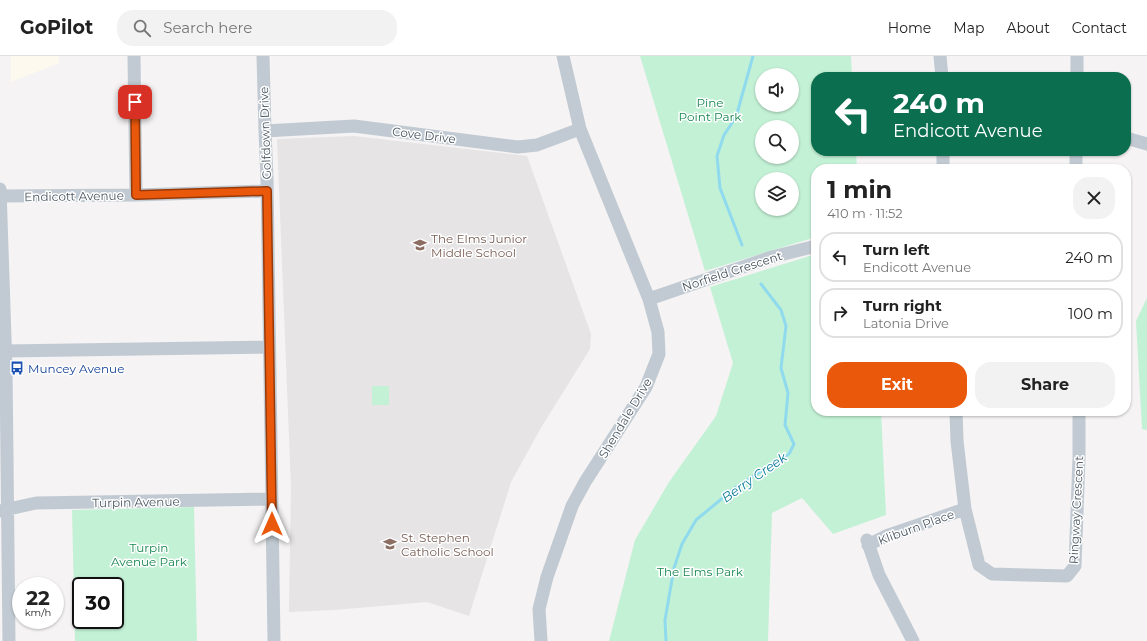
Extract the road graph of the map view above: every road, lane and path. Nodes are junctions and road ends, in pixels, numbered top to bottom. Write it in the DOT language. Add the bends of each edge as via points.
graph roads {
  1 [pos="134,56"];
  2 [pos="263,56"];
  3 [pos="563,56"];
  4 [pos="940,56"];
  5 [pos="1077,56"];
  6 [pos="942,72"];
  7 [pos="1077,72"];
  8 [pos="580,129"];
  9 [pos="264,131"];
  10 [pos="1131,139"];
  11 [pos="1147,144"];
  12 [pos="0,189"];
  13 [pos="267,191"];
  14 [pos="136,195"];
  15 [pos="0,196"];
  16 [pos="811,247"];
  17 [pos="649,299"];
  18 [pos="269,347"];
  19 [pos="5,351"];
  20 [pos="956,416"];
  21 [pos="1079,416"];
  22 [pos="272,499"];
  23 [pos="965,509"];
  24 [pos="4,510"];
  25 [pos="10,641"];
  26 [pos="274,641"];
  27 [pos="541,641"];
  28 [pos="913,641"];
  1 -- 14 [label="street"];
  2 -- 9 [label="street, Golfdown Drive"];
  3 -- 8 [label="street, Shendale Drive"];
  4 -- 6 [label="street"];
  5 -- 7 [label="street"];
  8 -- 9 [label="street, Cove Drive" via="537,145 518,147 354,126"];
  8 -- 17 [label="street, Shendale Drive"];
  9 -- 13 [label="street, Golfdown Drive"];
  10 -- 11 [label="street"];
  12 -- 15 [label="street"];
  13 -- 14 [label="street, Endicott Avenue"];
  13 -- 18 [label="street, Golfdown Drive"];
  14 -- 15 [label="street, Endicott Avenue"];
  15 -- 19 [label="street"];
  16 -- 17 [label="street, Norfield Crescent" via="772,257"];
  17 -- 27 [label="street, Shendale Drive" via="658,332 659,354 646,387 572,506 547,577 539,609"];
  18 -- 19 [label="street"];
  18 -- 22 [label="street, Golfdown Drive"];
  19 -- 24 [label="street"];
  20 -- 23 [label="street, Ringway Crescent"];
  21 -- 23 [label="street, Ringway Crescent" via="1075,566 1067,576 992,574 979,565"];
  22 -- 24 [label="street, Turpin Avenue" via="36,503"];
  22 -- 26 [label="street, Golfdown Drive"];
  23 -- 28 [label="street, Kliburn Place" via="868,543 879,575"];
  24 -- 25 [label="street"];
}
